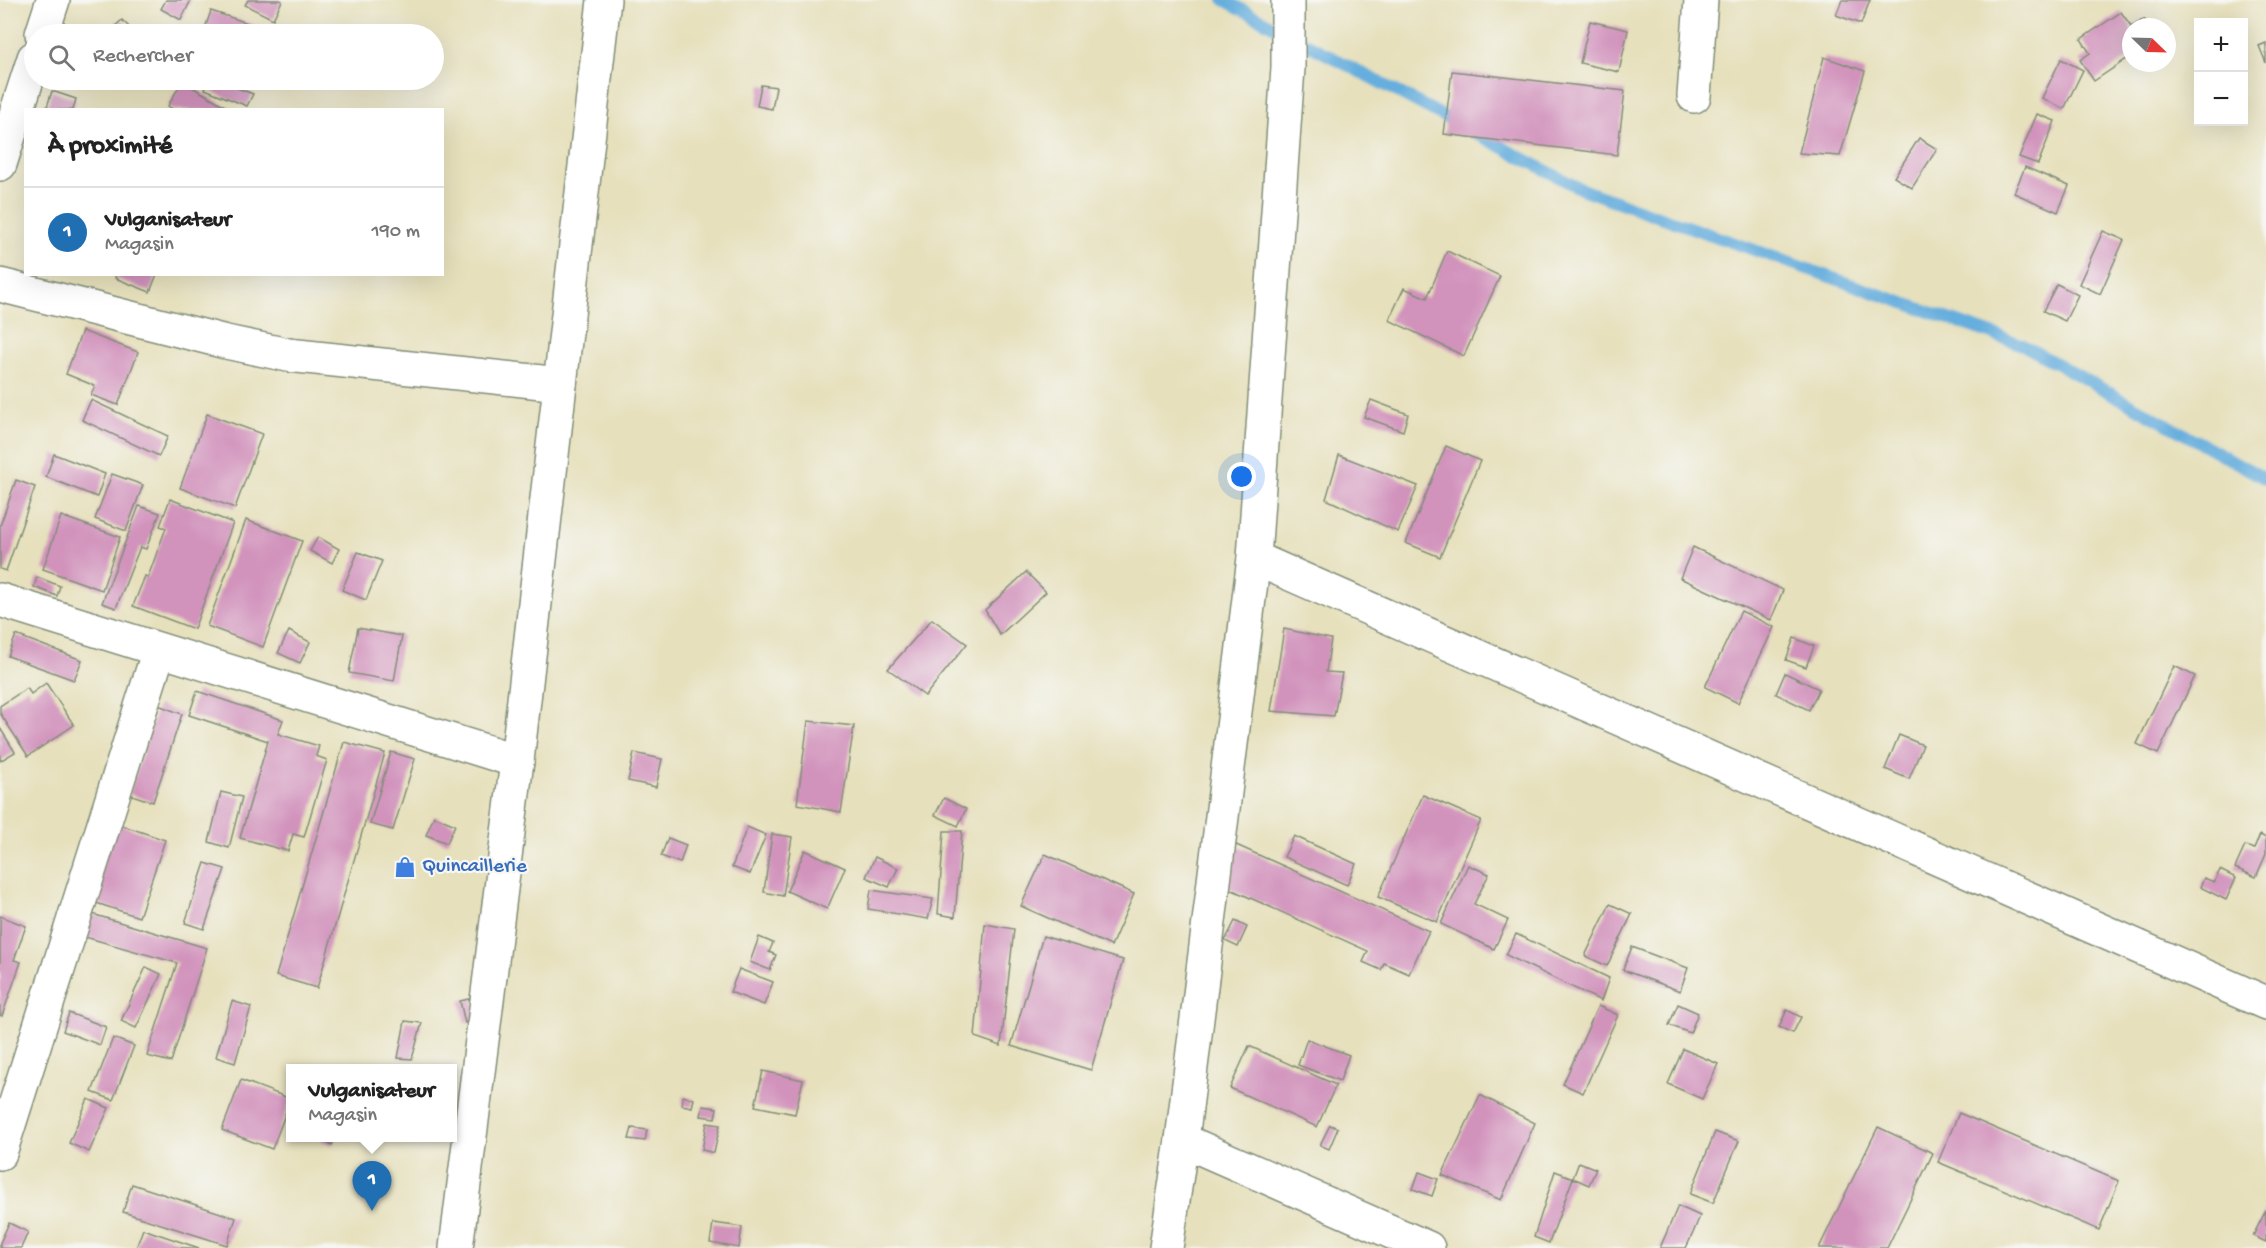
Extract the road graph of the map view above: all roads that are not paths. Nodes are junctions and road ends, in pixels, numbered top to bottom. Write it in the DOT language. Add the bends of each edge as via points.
graph roads {
  1 [pos="53,0"];
  2 [pos="604,0"];
  3 [pos="1288,0"];
  4 [pos="1701,0"];
  5 [pos="45,24"];
  6 [pos="24,89"];
  7 [pos="1694,96"];
  8 [pos="0,164"];
  9 [pos="0,285"];
  10 [pos="560,384"];
  11 [pos="1254,558"];
  12 [pos="0,600"];
  13 [pos="159,650"];
  14 [pos="517,761"];
  15 [pos="2266,1003"];
  16 [pos="1182,1140"];
  17 [pos="0,1153"];
  18 [pos="456,1248"];
  19 [pos="1166,1248"];
  20 [pos="1428,1248"];
  1 -- 5 [label="street"];
  2 -- 10 [label="street"];
  3 -- 11 [label="street" via="1288,68"];
  4 -- 7 [label="street"];
  6 -- 8 [label="street"];
  9 -- 10 [label="street" via="288,355"];
  10 -- 14 [label="street"];
  11 -- 15 [label="street"];
  11 -- 16 [label="street"];
  12 -- 13 [label="street"];
  13 -- 14 [label="street"];
  13 -- 17 [label="street"];
  14 -- 18 [label="street"];
  16 -- 19 [label="street"];
  16 -- 20 [label="street"];
}
